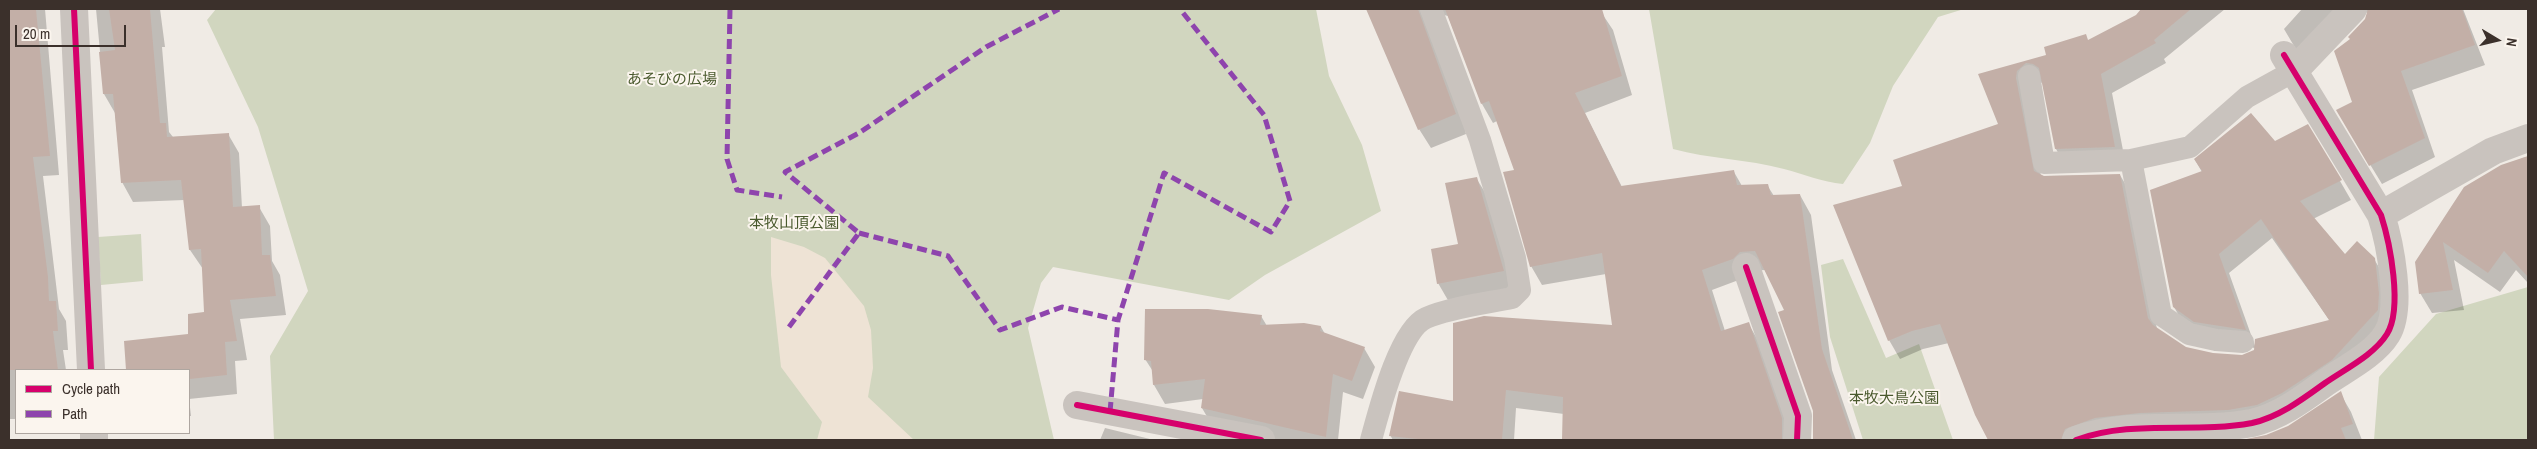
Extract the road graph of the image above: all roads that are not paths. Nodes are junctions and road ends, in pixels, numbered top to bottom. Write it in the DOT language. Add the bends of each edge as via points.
graph roads {
  1 [pos="74,9"];
  2 [pos="1432,9"];
  3 [pos="2353,9"];
  4 [pos="2289,63"];
  5 [pos="2029,76"];
  6 [pos="2528,138"];
  7 [pos="2131,160"];
  8 [pos="2381,215"];
  9 [pos="1746,266"];
  10 [pos="2244,342"];
  11 [pos="91,369"];
  12 [pos="1077,406"];
  13 [pos="1261,440"];
  14 [pos="1371,440"];
  15 [pos="1797,440"];
  16 [pos="2076,440"];
  1 -- 11 [label="street"];
  2 -- 14 [label="lane" via="1480,140 1515,258 1520,290 1512,298 1426,318 1412,327 1383,398"];
  3 -- 4 [label="street"];
  4 -- 7 [label="lane" via="2190,147"];
  4 -- 8 [label="street"];
  5 -- 7 [label="lane" via="2044,163"];
  6 -- 8 [label="street" via="2493,151"];
  7 -- 10 [label="lane" via="2160,315 2189,334"];
  8 -- 16 [label="street" via="2390,242 2393,311 2387,333 2372,350 2292,406 2253,423 2117,429"];
  9 -- 15 [label="street" via="1798,416"];
  12 -- 13 [label="street"];
}
